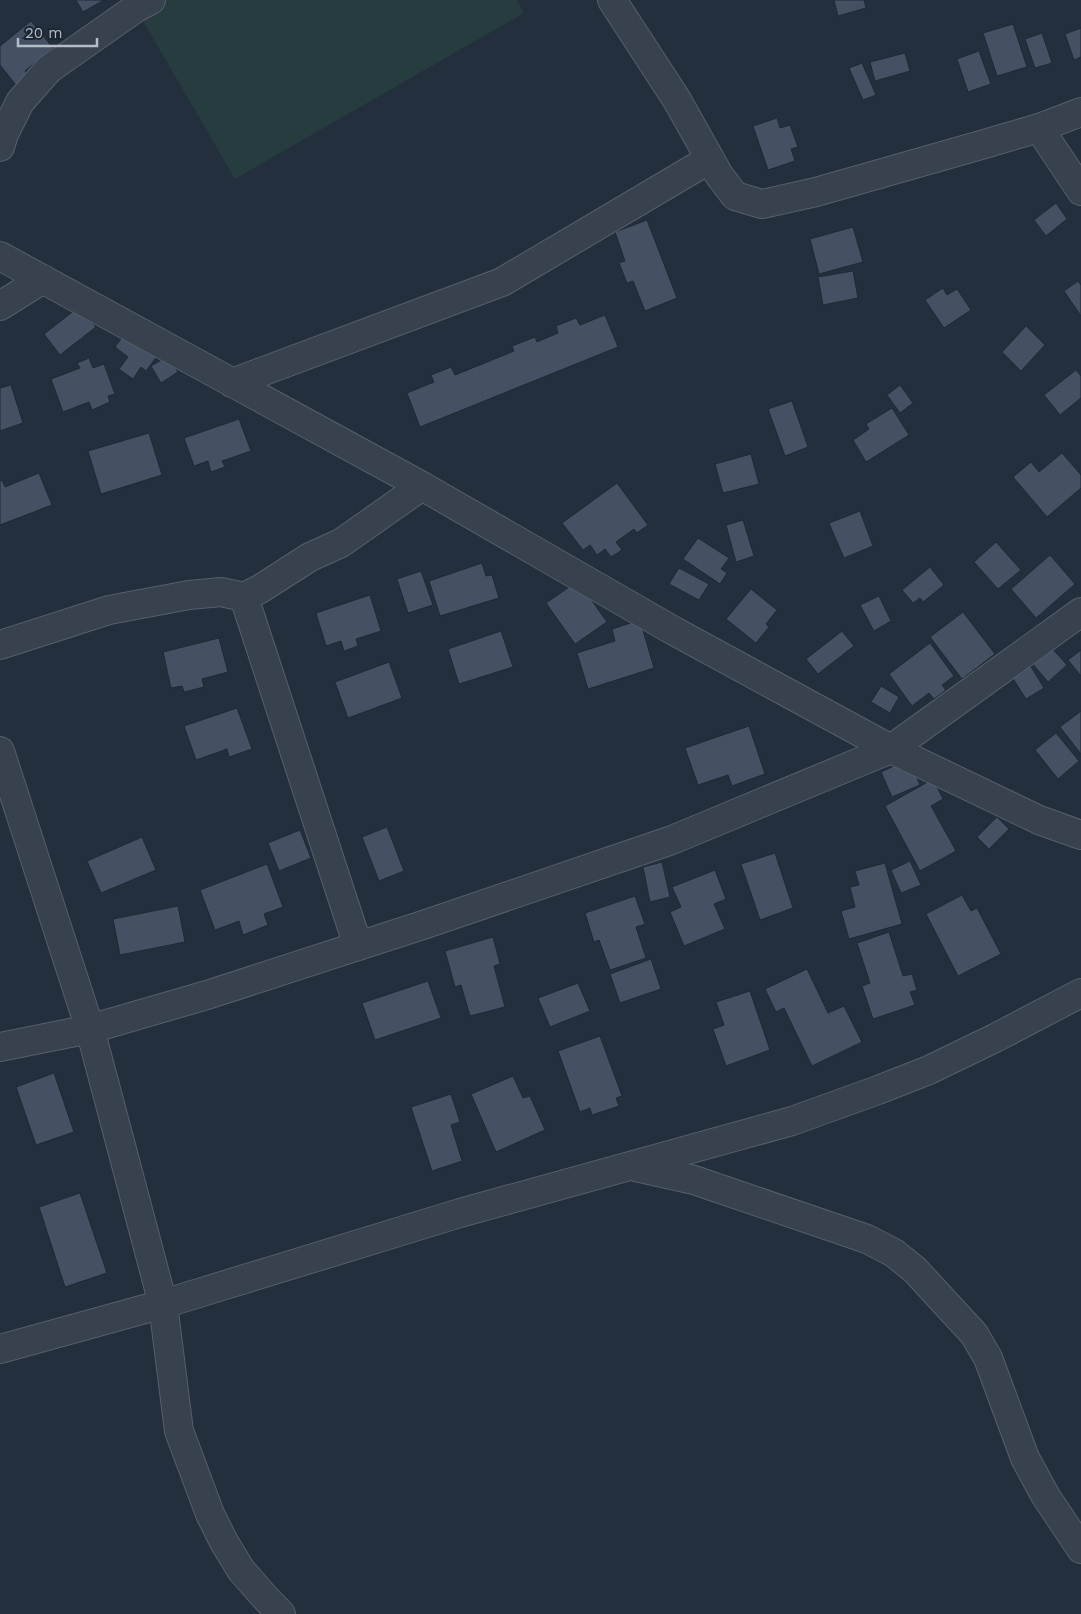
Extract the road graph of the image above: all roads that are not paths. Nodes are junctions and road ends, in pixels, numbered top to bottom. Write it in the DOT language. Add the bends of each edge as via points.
graph roads {
  1 [pos="151,0"];
  2 [pos="612,0"];
  3 [pos="1081,112"];
  4 [pos="1039,128"];
  5 [pos="0,147"];
  6 [pos="710,158"];
  7 [pos="1081,191"];
  8 [pos="1,253"];
  9 [pos="43,279"];
  10 [pos="0,306"];
  11 [pos="232,383"];
  12 [pos="422,486"];
  13 [pos="244,597"];
  14 [pos="1081,612"];
  15 [pos="0,645"];
  16 [pos="892,749"];
  17 [pos="0,751"];
  18 [pos="1081,834"];
  19 [pos="358,946"];
  20 [pos="1081,993"];
  21 [pos="90,1029"];
  22 [pos="0,1047"];
  23 [pos="632,1166"];
  24 [pos="163,1304"];
  25 [pos="0,1349"];
  26 [pos="1081,1549"];
  27 [pos="281,1614"];
  1 -- 5 [label="street" via="49,69 20,102"];
  2 -- 6 [label="street" via="677,100"];
  3 -- 4 [label="street"];
  4 -- 6 [label="street" via="816,192 762,204 735,196"];
  4 -- 7 [label="street"];
  6 -- 11 [label="street" via="502,282"];
  8 -- 9 [label="street"];
  9 -- 10 [label="street"];
  9 -- 11 [label="street"];
  11 -- 12 [label="street"];
  12 -- 13 [label="street" via="341,544 310,557"];
  12 -- 16 [label="street" via="674,630"];
  13 -- 15 [label="street" via="221,592 189,595 109,610"];
  13 -- 19 [label="street"];
  14 -- 16 [label="street"];
  16 -- 18 [label="street" via="1039,820"];
  16 -- 19 [label="street" via="672,840"];
  17 -- 21 [label="street"];
  19 -- 21 [label="street"];
  20 -- 23 [label="street" via="929,1070 878,1090 792,1121"];
  21 -- 22 [label="street"];
  21 -- 24 [label="street"];
  23 -- 24 [label="street" via="460,1213"];
  23 -- 26 [label="street" via="694,1180 867,1239 894,1253 915,1270 974,1334 988,1358 1025,1458"];
  24 -- 25 [label="street"];
  24 -- 27 [label="street" via="179,1431 192,1470 210,1514 241,1570"];
}
